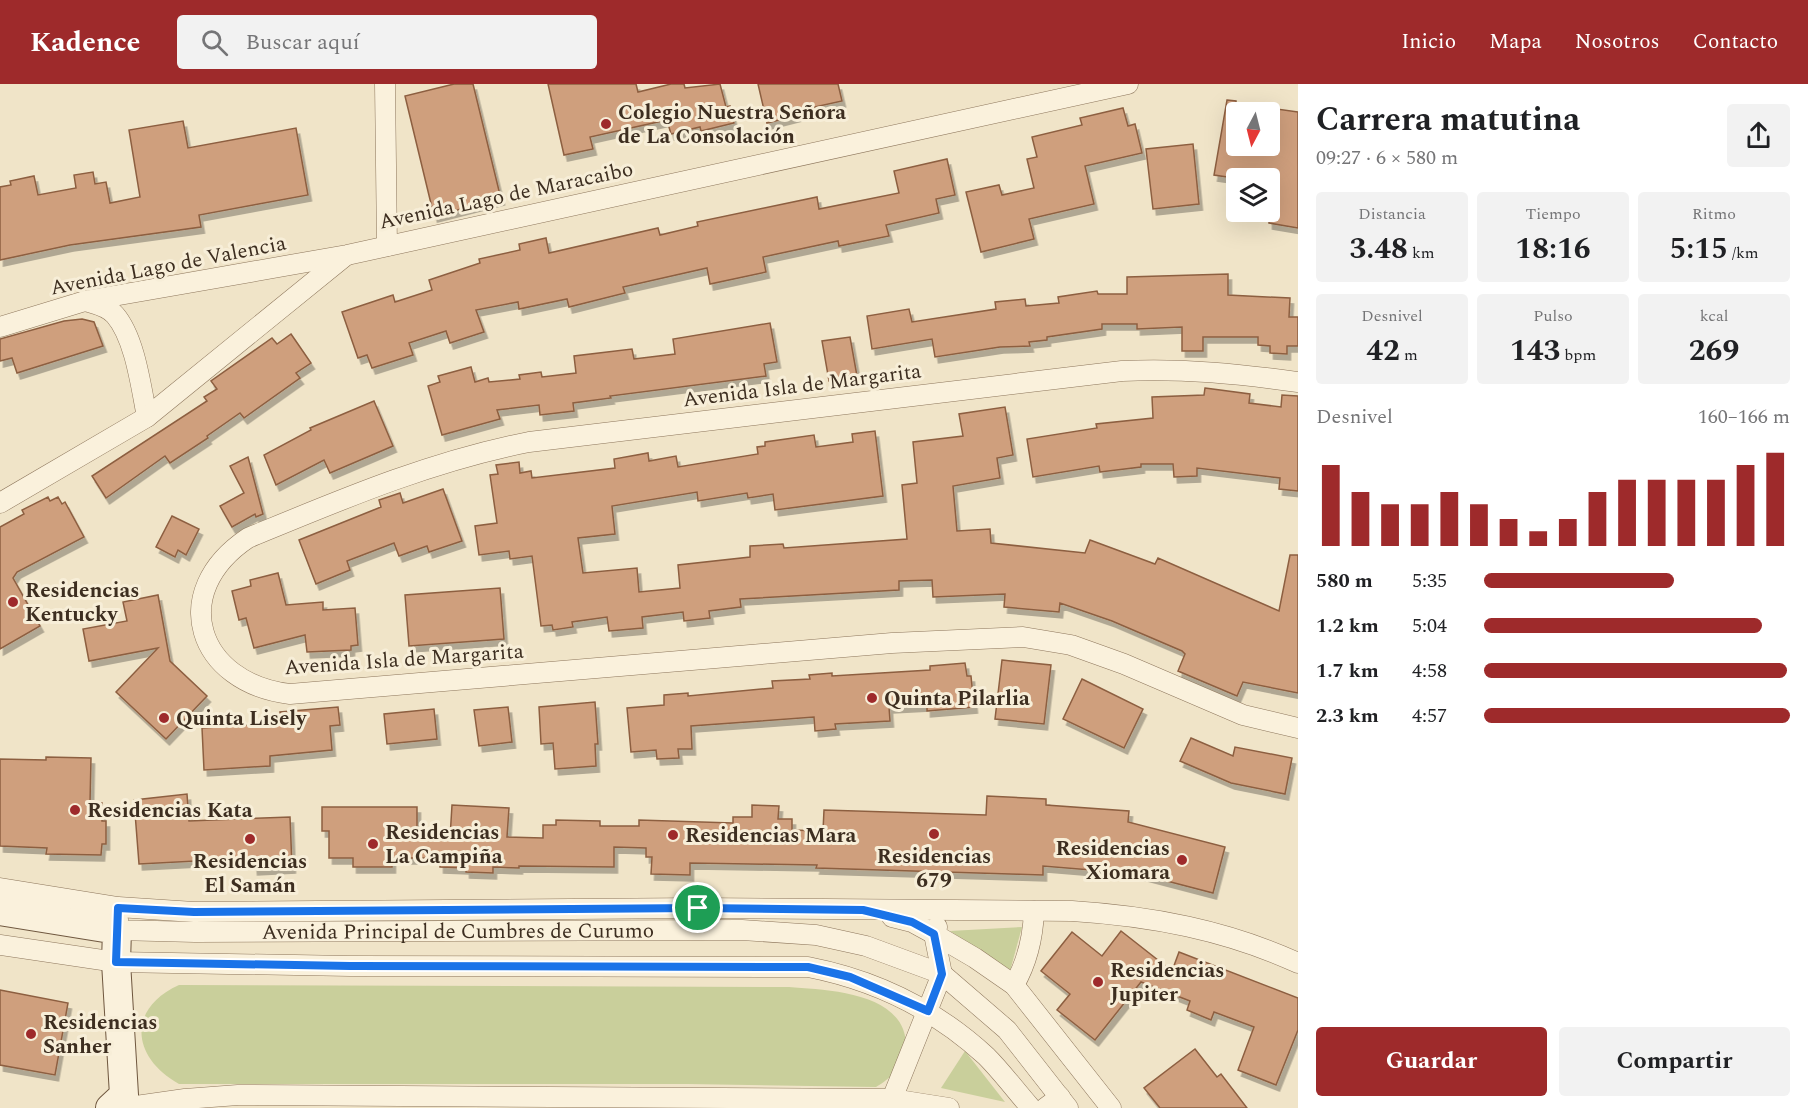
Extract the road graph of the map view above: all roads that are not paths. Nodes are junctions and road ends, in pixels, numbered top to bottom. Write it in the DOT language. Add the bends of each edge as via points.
graph roads {
  1 [pos="385,84"];
  2 [pos="1128,84"];
  3 [pos="387,246"];
  4 [pos="346,255"];
  5 [pos="85,301"];
  6 [pos="0,327"];
  7 [pos="1298,382"];
  8 [pos="147,417"];
  9 [pos="0,503"];
  10 [pos="1298,728"];
  11 [pos="0,888"];
  12 [pos="863,910"];
  13 [pos="944,910"];
  14 [pos="1034,910"];
  15 [pos="0,911"];
  16 [pos="118,919"];
  17 [pos="934,934"];
  18 [pos="0,945"];
  19 [pos="116,962"];
  20 [pos="1298,963"];
  21 [pos="942,974"];
  22 [pos="1014,985"];
  23 [pos="928,1011"];
  24 [pos="892,1099"];
  25 [pos="127,1104"];
  26 [pos="1058,1104"];
  27 [pos="949,1108"];
  28 [pos="1031,1108"];
  29 [pos="1111,1108"];
  1 -- 3 [label="street"];
  2 -- 3 [label="street, Avenida Lago de Maracaibo"];
  3 -- 4 [label="street, Avenida Lago de Maracaibo"];
  4 -- 5 [label="street, Avenida Lago de Valencia"];
  4 -- 8 [label="street, Avenida Lago de Maracaibo"];
  5 -- 6 [label="street, Avenida Lago de Valencia"];
  5 -- 8 [label="street" via="115,315 134,359"];
  7 -- 10 [label="street, Avenida Isla de Margarita" via="1215,371 1122,372 486,450 438,463 248,538 230,550 214,569 205,588 201,616 207,643 229,672 256,688 290,694 892,643 1023,637 1071,645 1243,715"];
  8 -- 9 [label="street, Avenida Lago de Maracaibo"];
  11 -- 16 [label="street, Avenida Principal de Cumbres de Curumo"];
  12 -- 13 [label="street, Avenida Principal de Cumbres de Curumo"];
  12 -- 16 [label="street, Avenida Principal de Cumbres de Curumo" via="194,912"];
  12 -- 17 [label="street, Avenida Principal de Cumbres de Curumo" via="912,922"];
  13 -- 14 [label="street, Avenida Principal de Cumbres de Curumo"];
  13 -- 17 [label="street"];
  14 -- 20 [label="street" via="1114,914 1192,926 1240,939"];
  14 -- 22 [label="street" via="1027,957"];
  15 -- 16 [label="main road, Avenida Principal de Cumbres de Curumo"];
  16 -- 19 [label="main road"];
  16 -- 21 [label="street, Avenida Principal de Cumbres de Curumo" via="781,931 866,946"];
  17 -- 21 [label="street"];
  17 -- 22 [label="street, Avenida Principal de Cumbres de Curumo"];
  18 -- 19 [label="street, Avenida Principal de Cumbres de Curumo"];
  19 -- 23 [label="street, Avenida Principal de Cumbres de Curumo" via="808,967 850,977"];
  19 -- 25 [label="main road"];
  21 -- 23 [label="street"];
  21 -- 26 [label="street, Avenida Principal de Cumbres de Curumo" via="1008,1030"];
  22 -- 29 [label="street, Avenida Principal de Cumbres de Curumo"];
  23 -- 24 [label="street"];
  23 -- 28 [label="street, Avenida Principal de Cumbres de Curumo" via="986,1056"];
  24 -- 25 [label="street" via="238,1095"];
  24 -- 27 [label="street"];
}
